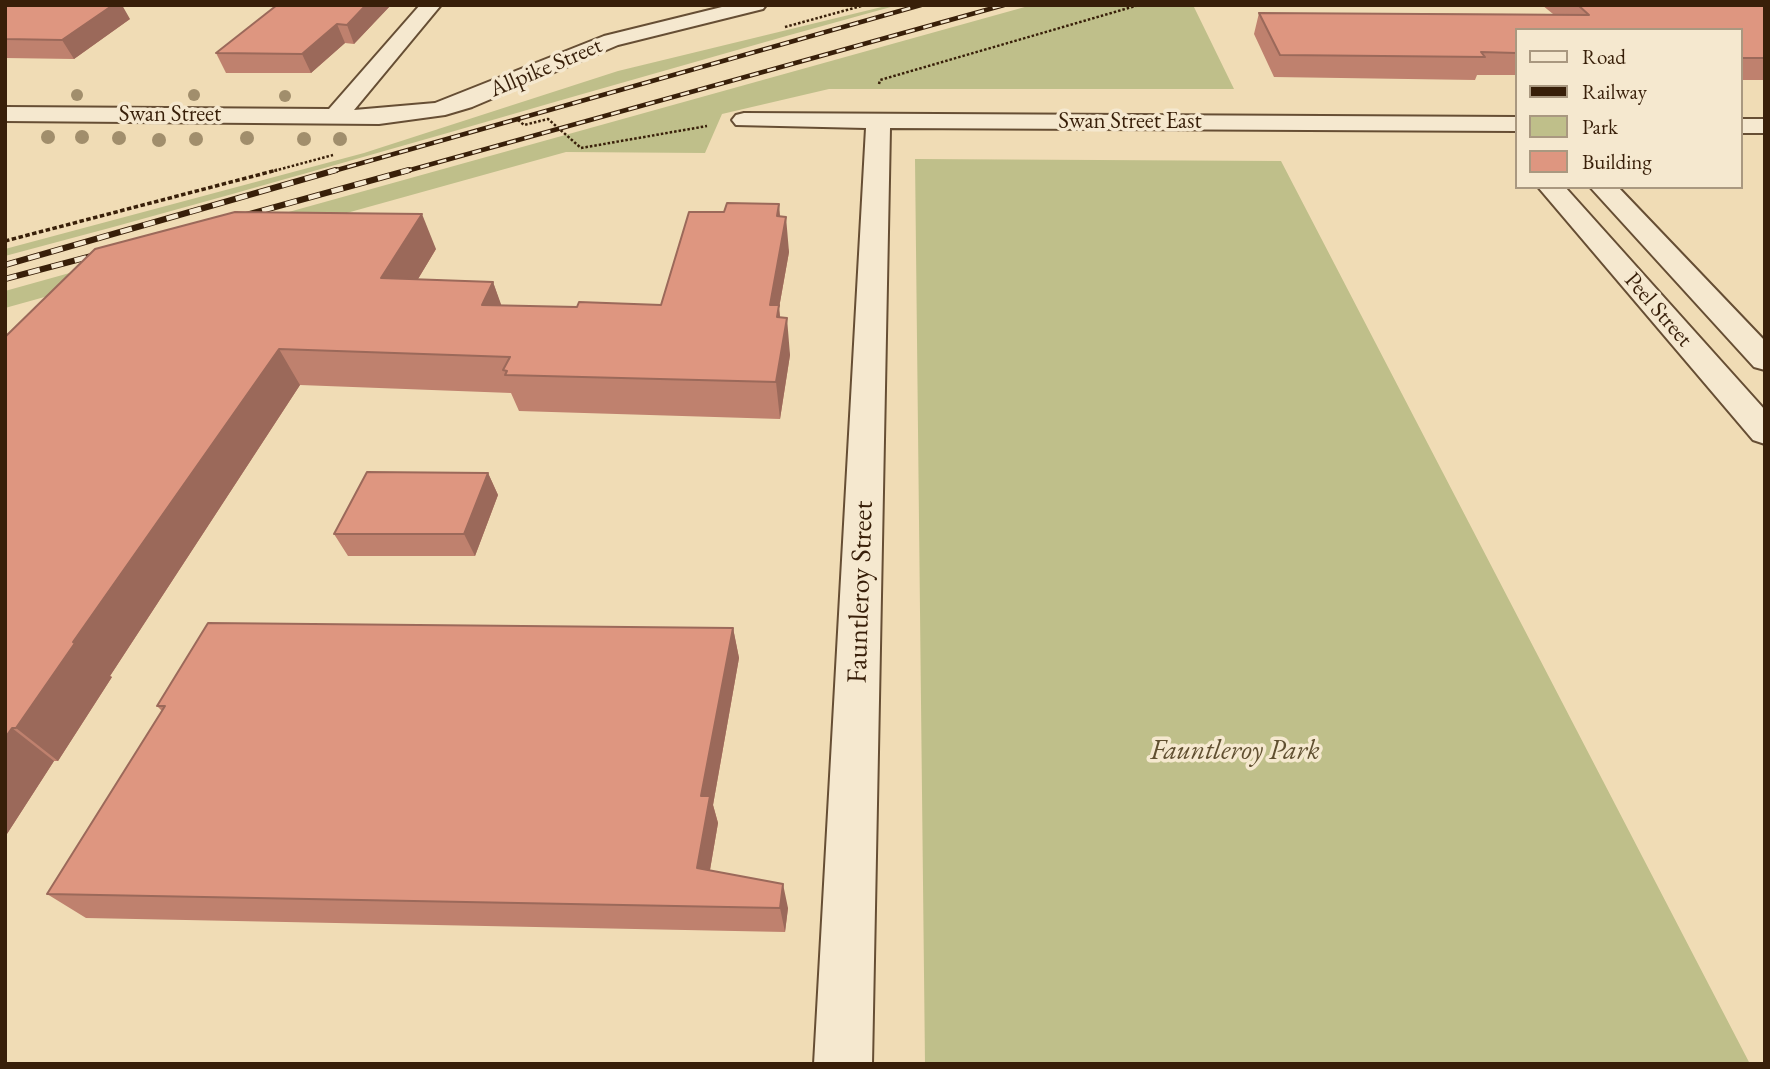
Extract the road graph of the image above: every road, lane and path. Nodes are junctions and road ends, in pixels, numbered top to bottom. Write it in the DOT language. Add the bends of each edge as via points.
graph roads {
  1 [pos="430,5"];
  2 [pos="756,5"];
  3 [pos="1139,5"];
  4 [pos="5,114"];
  5 [pos="335,117"];
  6 [pos="744,120"];
  7 [pos="878,120"];
  8 [pos="1506,124"];
  9 [pos="1742,126"];
  10 [pos="1765,126"];
  11 [pos="1514,142"];
  12 [pos="1553,189"];
  13 [pos="1605,189"];
  14 [pos="1765,360"];
  15 [pos="1765,432"];
  16 [pos="843,1064"];
  1 -- 5 [label="street"];
  2 -- 5 [label="street, Allpike Street" via="603,43 484,96 437,110"];
  3 -- 7 [label="path" via="880,80"];
  4 -- 5 [label="street, Swan Street"];
  6 -- 7 [label="street, Swan Street East"];
  7 -- 8 [label="street, Swan Street East"];
  7 -- 16 [label="street, Fauntleroy Street"];
  8 -- 11 [label="street"];
  9 -- 10 [label="street"];
  12 -- 15 [label="street, Peel Street"];
  13 -- 14 [label="street, Peel Street"];
}
